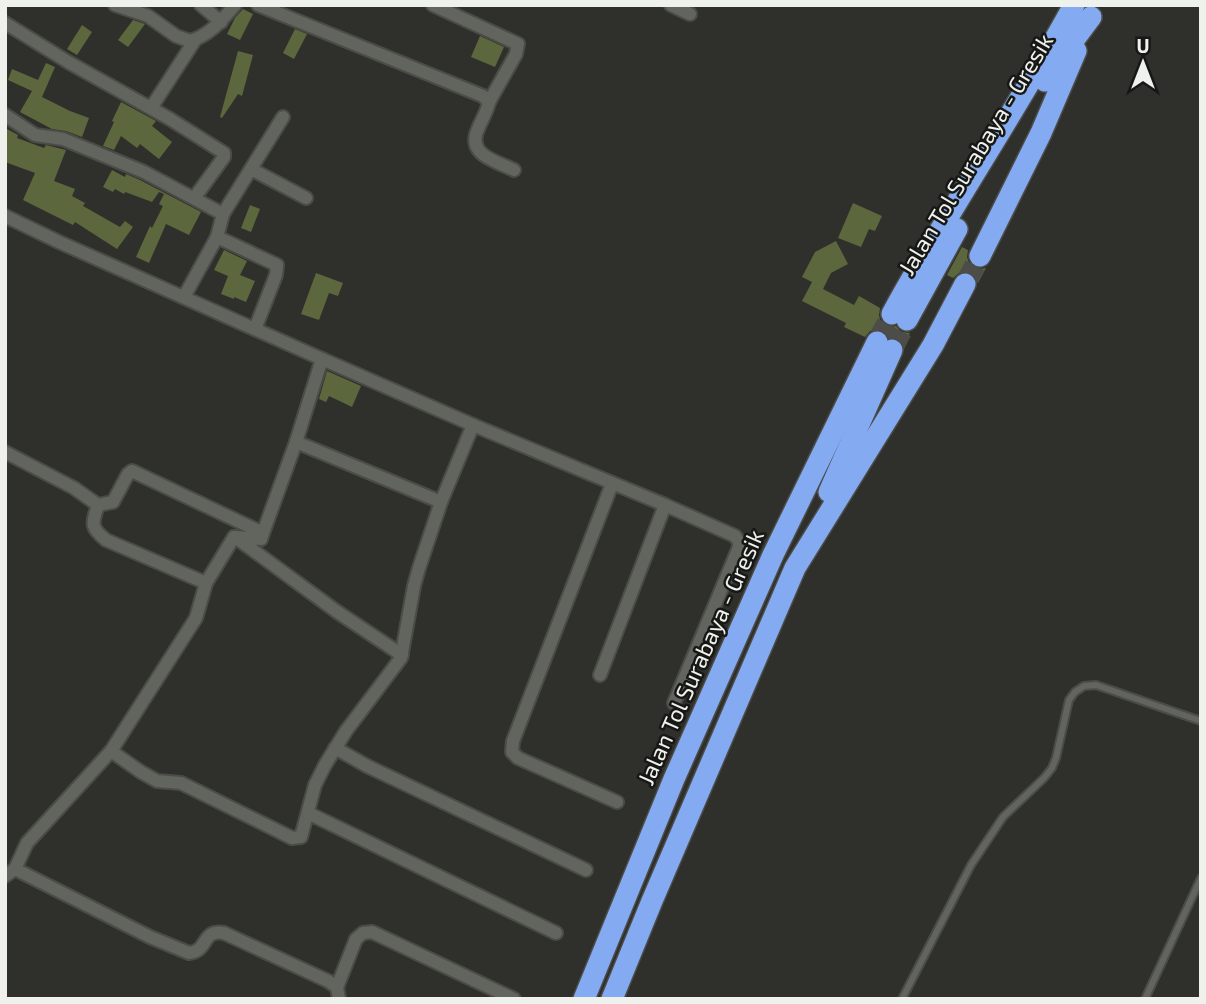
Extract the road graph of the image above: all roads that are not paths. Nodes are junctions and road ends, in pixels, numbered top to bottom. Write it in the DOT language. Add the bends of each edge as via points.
graph roads {
  1 [pos="115,5"];
  2 [pos="201,5"];
  3 [pos="235,5"];
  4 [pos="258,5"];
  5 [pos="433,5"];
  6 [pos="671,5"];
  7 [pos="1087,9"];
  8 [pos="690,14"];
  9 [pos="220,22"];
  10 [pos="5,23"];
  11 [pos="195,40"];
  12 [pos="489,102"];
  13 [pos="151,108"];
  14 [pos="5,115"];
  15 [pos="283,117"];
  16 [pos="251,169"];
  17 [pos="514,170"];
  18 [pos="195,197"];
  19 [pos="306,198"];
  20 [pos="223,214"];
  21 [pos="5,216"];
  22 [pos="217,237"];
  23 [pos="980,256"];
  24 [pos="965,284"];
  25 [pos="184,297"];
  26 [pos="900,317"];
  27 [pos="255,329"];
  28 [pos="322,359"];
  29 [pos="473,425"];
  30 [pos="296,442"];
  31 [pos="5,453"];
  32 [pos="612,484"];
  33 [pos="441,502"];
  34 [pos="99,505"];
  35 [pos="666,505"];
  36 [pos="263,533"];
  37 [pos="234,537"];
  38 [pos="795,568"];
  39 [pos="205,583"];
  40 [pos="402,654"];
  41 [pos="600,675"];
  42 [pos="674,703"];
  43 [pos="1201,721"];
  44 [pos="335,748"];
  45 [pos="111,751"];
  46 [pos="617,802"];
  47 [pos="308,813"];
  48 [pos="586,870"];
  49 [pos="10,872"];
  50 [pos="1201,878"];
  51 [pos="556,933"];
  52 [pos="338,993"];
  53 [pos="514,999"];
  54 [pos="584,999"];
  55 [pos="612,999"];
  56 [pos="902,999"];
  57 [pos="1145,999"];
  1 -- 11 [label="street" via="148,16 186,40"];
  2 -- 9 [label="street"];
  3 -- 9 [label="street"];
  4 -- 12 [label="street"];
  5 -- 12 [label="street" via="518,44"];
  6 -- 8 [label="street"];
  7 -- 23 [label="highway, Jalan Tol Surabaya - Gresik" via="1041,133"];
  7 -- 26 [label="highway, Jalan Tol Surabaya - Gresik"];
  9 -- 11 [label="street"];
  10 -- 13 [label="street"];
  11 -- 13 [label="street"];
  12 -- 17 [label="street" via="475,145 483,156"];
  13 -- 18 [label="street" via="224,153"];
  14 -- 18 [label="street" via="35,135 63,139"];
  15 -- 16 [label="street"];
  16 -- 19 [label="street"];
  16 -- 20 [label="street"];
  18 -- 20 [label="street"];
  20 -- 22 [label="street"];
  21 -- 25 [label="street"];
  22 -- 25 [label="street"];
  22 -- 27 [label="street" via="276,265"];
  24 -- 38 [label="highway, Jalan Tol Surabaya - Gresik" via="933,345"];
  25 -- 27 [label="street"];
  27 -- 28 [label="street"];
  28 -- 29 [label="street"];
  28 -- 30 [label="street"];
  29 -- 32 [label="street"];
  29 -- 33 [label="street"];
  30 -- 33 [label="street"];
  30 -- 36 [label="street"];
  31 -- 34 [label="street"];
  32 -- 35 [label="street"];
  32 -- 46 [label="street" via="512,752"];
  33 -- 40 [label="street" via="414,586"];
  34 -- 36 [label="street" via="113,502 132,471"];
  34 -- 39 [label="street" via="93,527 106,540"];
  35 -- 41 [label="street"];
  35 -- 42 [label="street" via="738,541"];
  36 -- 37 [label="street" via="261,539"];
  37 -- 39 [label="street"];
  37 -- 40 [label="street"];
  38 -- 54 [label="highway, Jalan Tol Surabaya - Gresik" via="885,346 773,555"];
  38 -- 55 [label="highway, Jalan Tol Surabaya - Gresik"];
  39 -- 45 [label="street" via="196,618"];
  40 -- 44 [label="street"];
  43 -- 56 [label="lane" via="1096,685 1075,692 1052,768 1003,817 971,865"];
  44 -- 47 [label="street"];
  44 -- 48 [label="street"];
  45 -- 47 [label="street" via="157,781 181,783 295,839 301,837"];
  45 -- 49 [label="street" via="27,843"];
  47 -- 51 [label="street"];
  49 -- 52 [label="street" via="184,952 199,950 211,933 224,933 328,981"];
  50 -- 57 [label="lane"];
  52 -- 53 [label="street" via="356,939 372,932"];
}
